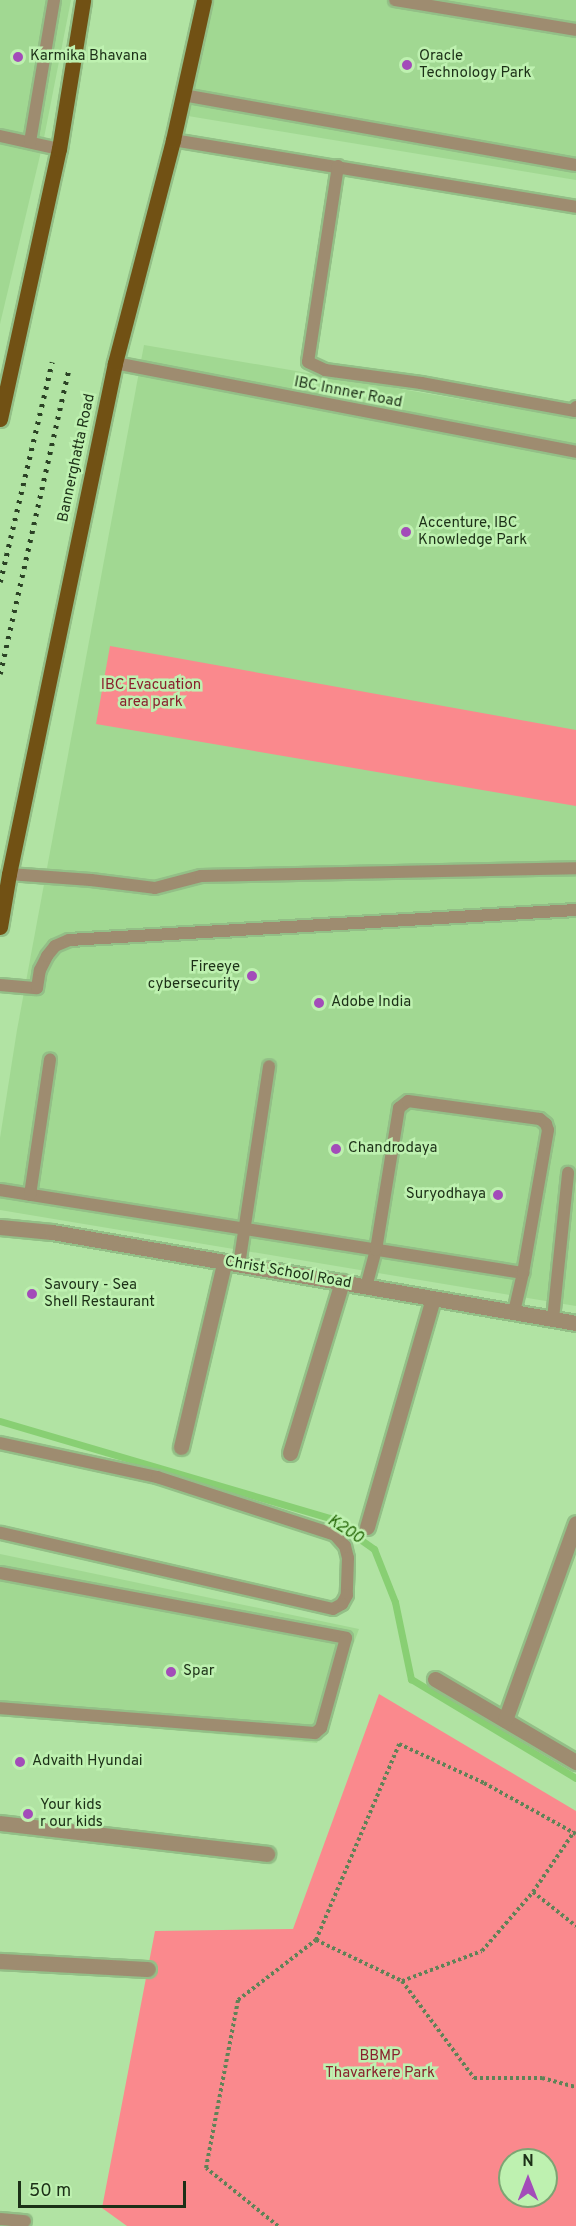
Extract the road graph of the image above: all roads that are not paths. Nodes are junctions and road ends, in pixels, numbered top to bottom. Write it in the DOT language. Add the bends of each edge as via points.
graph roads {
  1 [pos="54,0"];
  2 [pos="83,0"];
  3 [pos="204,0"];
  4 [pos="395,0"];
  5 [pos="576,30"];
  6 [pos="183,95"];
  7 [pos="0,136"];
  8 [pos="173,140"];
  9 [pos="30,142"];
  10 [pos="58,149"];
  11 [pos="576,165"];
  12 [pos="338,166"];
  13 [pos="576,207"];
  14 [pos="115,363"];
  15 [pos="576,407"];
  16 [pos="0,419"];
  17 [pos="576,452"];
  18 [pos="576,868"];
  19 [pos="9,874"];
  20 [pos="576,910"];
  21 [pos="0,927"];
  22 [pos="0,985"];
  23 [pos="51,1059"];
  24 [pos="269,1066"];
  25 [pos="568,1173"];
  26 [pos="0,1190"];
  27 [pos="30,1195"];
  28 [pos="0,1227"];
  29 [pos="245,1229"];
  30 [pos="376,1250"];
  31 [pos="232,1264"];
  32 [pos="522,1273"];
  33 [pos="342,1282"];
  34 [pos="366,1287"];
  35 [pos="433,1298"];
  36 [pos="514,1312"];
  37 [pos="553,1319"];
  38 [pos="576,1323"];
  39 [pos="0,1443"];
  40 [pos="181,1447"];
  41 [pos="290,1453"];
  42 [pos="576,1523"];
  43 [pos="367,1527"];
  44 [pos="0,1533"];
  45 [pos="0,1573"];
  46 [pos="435,1679"];
  47 [pos="0,1708"];
  48 [pos="505,1720"];
  49 [pos="576,1762"];
  50 [pos="0,1823"];
  51 [pos="267,1854"];
  52 [pos="0,1961"];
  53 [pos="148,1969"];
  54 [pos="0,2219"];
  55 [pos="25,2221"];
  1 -- 9 [label="lane"];
  2 -- 10 [label="main road"];
  3 -- 6 [label="main road, Bannerghatta Road"];
  4 -- 5 [label="lane"];
  6 -- 8 [label="main road, Bannerghatta Road"];
  6 -- 11 [label="lane"];
  7 -- 9 [label="lane"];
  8 -- 12 [label="lane"];
  8 -- 14 [label="main road, Bannerghatta Road"];
  9 -- 10 [label="lane"];
  10 -- 16 [label="main road"];
  12 -- 13 [label="lane"];
  12 -- 15 [label="lane" via="308,362 325,370 575,411"];
  14 -- 17 [label="lane, IBC Innner Road"];
  14 -- 19 [label="main road, Bannerghatta Road"];
  18 -- 19 [label="lane" via="201,876 155,888"];
  19 -- 21 [label="main road, Bannerghatta Road"];
  20 -- 22 [label="lane" via="69,940 55,946 47,956 37,988"];
  23 -- 27 [label="lane"];
  24 -- 29 [label="lane"];
  25 -- 37 [label="lane"];
  26 -- 27 [label="lane"];
  27 -- 29 [label="lane"];
  28 -- 31 [label="street, Christ School Road" via="52,1232"];
  29 -- 30 [label="lane"];
  29 -- 31 [label="lane"];
  30 -- 32 [label="lane"];
  30 -- 32 [label="lane" via="402,1105 408,1101 540,1119 548,1130"];
  30 -- 34 [label="lane"];
  31 -- 33 [label="street, Christ School Road"];
  31 -- 40 [label="street"];
  32 -- 36 [label="lane"];
  33 -- 34 [label="street, Christ School Road"];
  33 -- 41 [label="street"];
  34 -- 35 [label="street, Christ School Road"];
  35 -- 36 [label="street, Christ School Road"];
  35 -- 43 [label="street"];
  36 -- 37 [label="street, Christ School Road"];
  37 -- 38 [label="street, Christ School Road"];
  39 -- 44 [label="lane" via="157,1477 335,1535 345,1546 348,1558 347,1594 342,1604 333,1609"];
  42 -- 48 [label="street"];
  45 -- 47 [label="lane" via="346,1638 321,1728 315,1733"];
  46 -- 48 [label="street"];
  48 -- 49 [label="street"];
  50 -- 51 [label="street"];
  52 -- 53 [label="street"];
  54 -- 55 [label="lane"];
}
